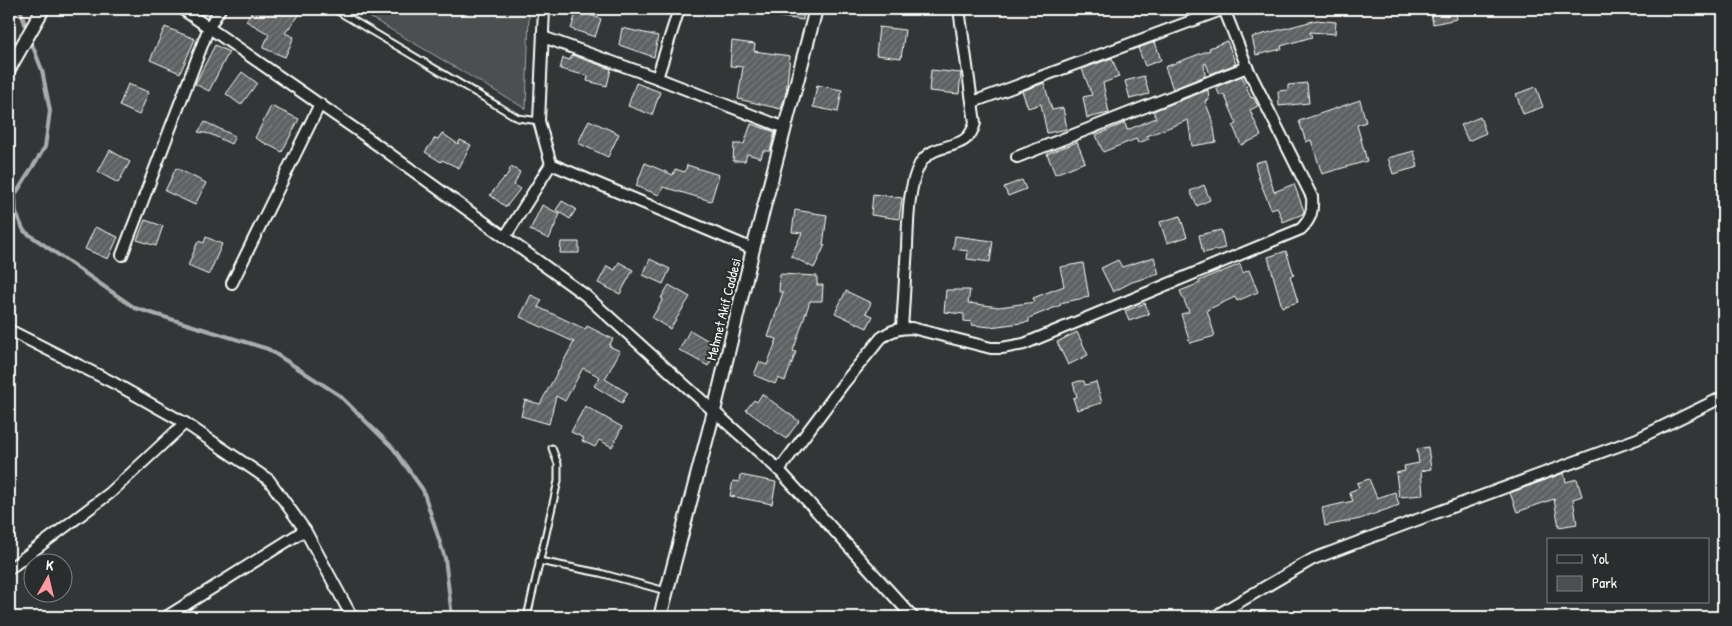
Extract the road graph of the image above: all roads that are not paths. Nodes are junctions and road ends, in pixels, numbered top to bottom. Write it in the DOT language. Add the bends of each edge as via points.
graph roads {
  1 [pos="43,9"];
  2 [pos="182,9"];
  3 [pos="220,9"];
  4 [pos="334,9"];
  5 [pos="544,9"];
  6 [pos="679,9"];
  7 [pos="816,9"];
  8 [pos="959,9"];
  9 [pos="209,27"];
  10 [pos="542,37"];
  11 [pos="1248,67"];
  12 [pos="9,69"];
  13 [pos="657,78"];
  14 [pos="972,102"];
  15 [pos="320,104"];
  16 [pos="539,121"];
  17 [pos="785,128"];
  18 [pos="1017,157"];
  19 [pos="551,164"];
  20 [pos="505,237"];
  21 [pos="753,249"];
  22 [pos="122,256"];
  23 [pos="232,283"];
  24 [pos="902,328"];
  25 [pos="9,330"];
  26 [pos="1723,397"];
  27 [pos="714,411"];
  28 [pos="185,423"];
  29 [pos="552,448"];
  30 [pos="780,470"];
  31 [pos="305,530"];
  32 [pos="539,560"];
  33 [pos="9,569"];
  34 [pos="666,591"];
  35 [pos="166,617"];
  36 [pos="352,617"];
  37 [pos="527,617"];
  38 [pos="660,617"];
  39 [pos="913,617"];
  40 [pos="1216,617"];
  1 -- 12 [label="street"];
  2 -- 9 [label="street"];
  3 -- 9 [label="street"];
  4 -- 16 [label="lane" via="518,118"];
  5 -- 10 [label="street"];
  6 -- 13 [label="street"];
  7 -- 17 [label="street, Mehmet Akif Caddesi"];
  8 -- 14 [label="street"];
  9 -- 15 [label="street"];
  9 -- 22 [label="street"];
  10 -- 13 [label="street"];
  10 -- 16 [label="street"];
  11 -- 14 [label="street" via="1224,9"];
  11 -- 18 [label="street"];
  11 -- 24 [label="street" via="1312,197 1311,216 1301,229 1024,344 991,348"];
  13 -- 17 [label="street"];
  14 -- 24 [label="street" via="975,123 970,136 959,144 931,152 916,173 908,216"];
  15 -- 20 [label="street"];
  15 -- 23 [label="street"];
  16 -- 19 [label="street"];
  17 -- 21 [label="street, Mehmet Akif Caddesi"];
  19 -- 20 [label="street"];
  19 -- 21 [label="street"];
  20 -- 27 [label="street" via="585,295"];
  21 -- 27 [label="street, Mehmet Akif Caddesi"];
  24 -- 30 [label="street" via="880,338"];
  25 -- 28 [label="street"];
  26 -- 40 [label="street" via="1637,439 1313,559"];
  27 -- 30 [label="street"];
  27 -- 34 [label="street, Mehmet Akif Caddesi"];
  28 -- 31 [label="street" via="269,480"];
  28 -- 33 [label="street" via="110,493"];
  29 -- 32 [label="lane" via="559,472"];
  30 -- 39 [label="street"];
  31 -- 35 [label="street"];
  31 -- 36 [label="street"];
  32 -- 34 [label="lane"];
  32 -- 37 [label="lane"];
  34 -- 38 [label="street, Mehmet Akif Caddesi"];
}
